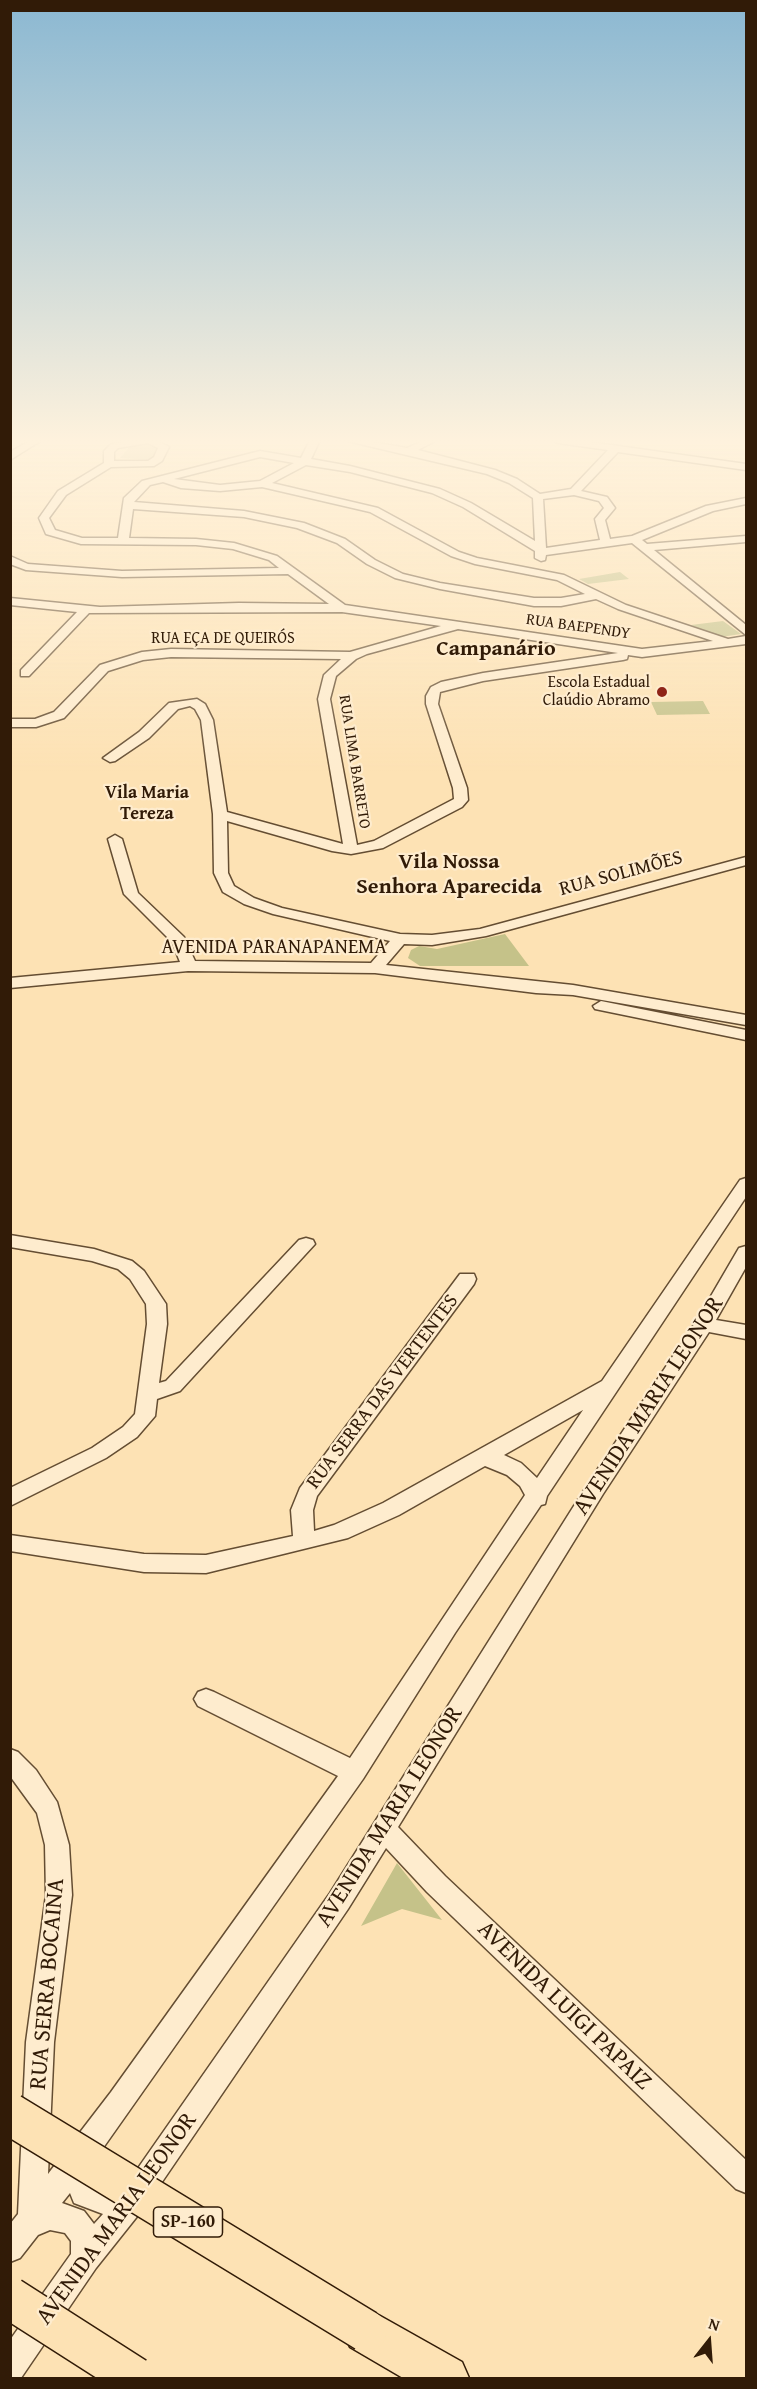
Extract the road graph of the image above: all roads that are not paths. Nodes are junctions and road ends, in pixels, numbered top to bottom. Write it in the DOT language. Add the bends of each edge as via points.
graph roads {
  1 [pos="252,551"];
  2 [pos="356,551"];
  3 [pos="450,551"];
  4 [pos="541,551"];
  5 [pos="652,551"];
  6 [pos="10,559"];
  7 [pos="292,571"];
  8 [pos="541,572"];
  9 [pos="597,595"];
  10 [pos="10,601"];
  11 [pos="342,608"];
  12 [pos="86,610"];
  13 [pos="457,626"];
  14 [pos="747,631"];
  15 [pos="747,640"];
  16 [pos="730,642"];
  17 [pos="580,645"];
  18 [pos="642,653"];
  19 [pos="352,656"];
  20 [pos="591,662"];
  21 [pos="25,673"];
  22 [pos="10,723"];
  23 [pos="110,758"];
  24 [pos="220,814"];
  25 [pos="115,839"];
  26 [pos="351,850"];
  27 [pos="747,861"];
  28 [pos="400,939"];
  29 [pos="188,966"];
  30 [pos="375,968"];
  31 [pos="10,983"];
  32 [pos="536,988"];
  33 [pos="747,1020"];
  34 [pos="747,1035"];
  35 [pos="745,1188"];
  36 [pos="10,1241"];
  37 [pos="306,1244"];
  38 [pos="747,1251"];
  39 [pos="467,1279"];
  40 [pos="704,1324"];
  41 [pos="747,1332"];
  42 [pos="611,1384"];
  43 [pos="148,1395"];
  44 [pos="485,1458"];
  45 [pos="10,1498"];
  46 [pos="537,1498"];
  47 [pos="304,1542"];
  48 [pos="10,1543"];
  49 [pos="206,1699"];
  50 [pos="10,1760"];
  51 [pos="354,1772"];
  52 [pos="385,1830"];
  53 [pos="10,2114"];
  54 [pos="86,2150"];
  55 [pos="747,2179"];
  56 [pos="136,2194"];
  57 [pos="32,2223"];
  58 [pos="10,2248"];
  59 [pos="86,2258"];
  60 [pos="10,2298"];
  61 [pos="10,2367"];
  62 [pos="135,2379"];
  63 [pos="446,2379"];
  1 -- 7 [label="street" via="273,558"];
  2 -- 9 [label="street" via="399,576 440,586 534,602"];
  3 -- 8 [label="street" via="476,561"];
  4 -- 8 [label="street"];
  5 -- 14 [label="street"];
  6 -- 7 [label="street" via="26,567 122,574"];
  7 -- 11 [label="street"];
  8 -- 9 [label="street" via="575,582"];
  9 -- 16 [label="street" via="658,620"];
  10 -- 12 [label="street, RUA BAEPENDY"];
  11 -- 12 [label="street, RUA BAEPENDY"];
  11 -- 13 [label="street, RUA BAEPENDY"];
  12 -- 21 [label="street"];
  13 -- 17 [label="street, RUA BAEPENDY"];
  13 -- 19 [label="street, RUA LIMA BARRETO"];
  15 -- 16 [label="street, RUA BAEPENDY"];
  16 -- 18 [label="street, RUA BAEPENDY"];
  17 -- 18 [label="street, RUA BAEPENDY"];
  17 -- 20 [label="street"];
  18 -- 20 [label="street"];
  19 -- 22 [label="street, RUA EÇA DE QUEIRÓS" via="142,656 104,668 59,716 36,723"];
  19 -- 26 [label="street, RUA LIMA BARRETO" via="330,675 324,699"];
  20 -- 26 [label="street" via="492,675 435,690 432,704 461,800 391,840"];
  23 -- 24 [label="street, RUA SOLIMÕES" via="144,735 169,709 192,702 207,720"];
  24 -- 26 [label="street"];
  24 -- 28 [label="street, RUA SOLIMÕES" via="221,873 234,894 278,910"];
  25 -- 29 [label="street" via="131,894 178,940"];
  27 -- 28 [label="street, RUA SOLIMÕES" via="481,933 432,940"];
  28 -- 30 [label="street"];
  29 -- 30 [label="street, AVENIDA PARANAPANEMA"];
  29 -- 31 [label="street, AVENIDA PARANAPANEMA"];
  30 -- 32 [label="street, AVENIDA PARANAPANEMA"];
  32 -- 33 [label="street, AVENIDA PARANAPANEMA" via="573,990"];
  32 -- 34 [label="street, AVENIDA PARANAPANEMA" via="658,1019"];
  35 -- 42 [label="street, AVENIDA MARIA LEONOR"];
  36 -- 43 [label="street" via="102,1257 137,1275 156,1304"];
  37 -- 43 [label="street" via="173,1386"];
  38 -- 40 [label="street, AVENIDA MARIA LEONOR"];
  39 -- 47 [label="street, RUA SERRA DAS VERTENTES" via="307,1494 302,1510"];
  40 -- 41 [label="street"];
  40 -- 52 [label="street, AVENIDA MARIA LEONOR" via="596,1488"];
  42 -- 44 [label="street"];
  42 -- 46 [label="street, AVENIDA MARIA LEONOR"];
  43 -- 45 [label="street" via="145,1416 130,1432 99,1453"];
  44 -- 46 [label="street" via="514,1469 528,1481"];
  44 -- 47 [label="street" via="391,1509 340,1532"];
  46 -- 51 [label="street, AVENIDA MARIA LEONOR"];
  47 -- 48 [label="street" via="206,1564 144,1563"];
  49 -- 51 [label="street"];
  50 -- 57 [label="street, RUA SERRA BOCAINA" via="27,1777 48,1810 57,1845 59,1895 40,2042"];
  51 -- 54 [label="street, AVENIDA MARIA LEONOR"];
  52 -- 55 [label="street, AVENIDA LUIGI PAPAIZ" via="436,1884"];
  52 -- 56 [label="street, AVENIDA MARIA LEONOR"];
  53 -- 63 [label="highway, SP-160, bridge"];
  54 -- 56 [label="street" via="76,2171 84,2193 101,2200"];
  54 -- 57 [label="street, AVENIDA MARIA LEONOR"];
  56 -- 59 [label="street, AVENIDA MARIA LEONOR"];
  57 -- 58 [label="street, AVENIDA MARIA LEONOR"];
  57 -- 59 [label="street" via="50,2215 74,2221 85,2236"];
  59 -- 61 [label="street, AVENIDA MARIA LEONOR"];
  60 -- 62 [label="highway, bridge"];
}
